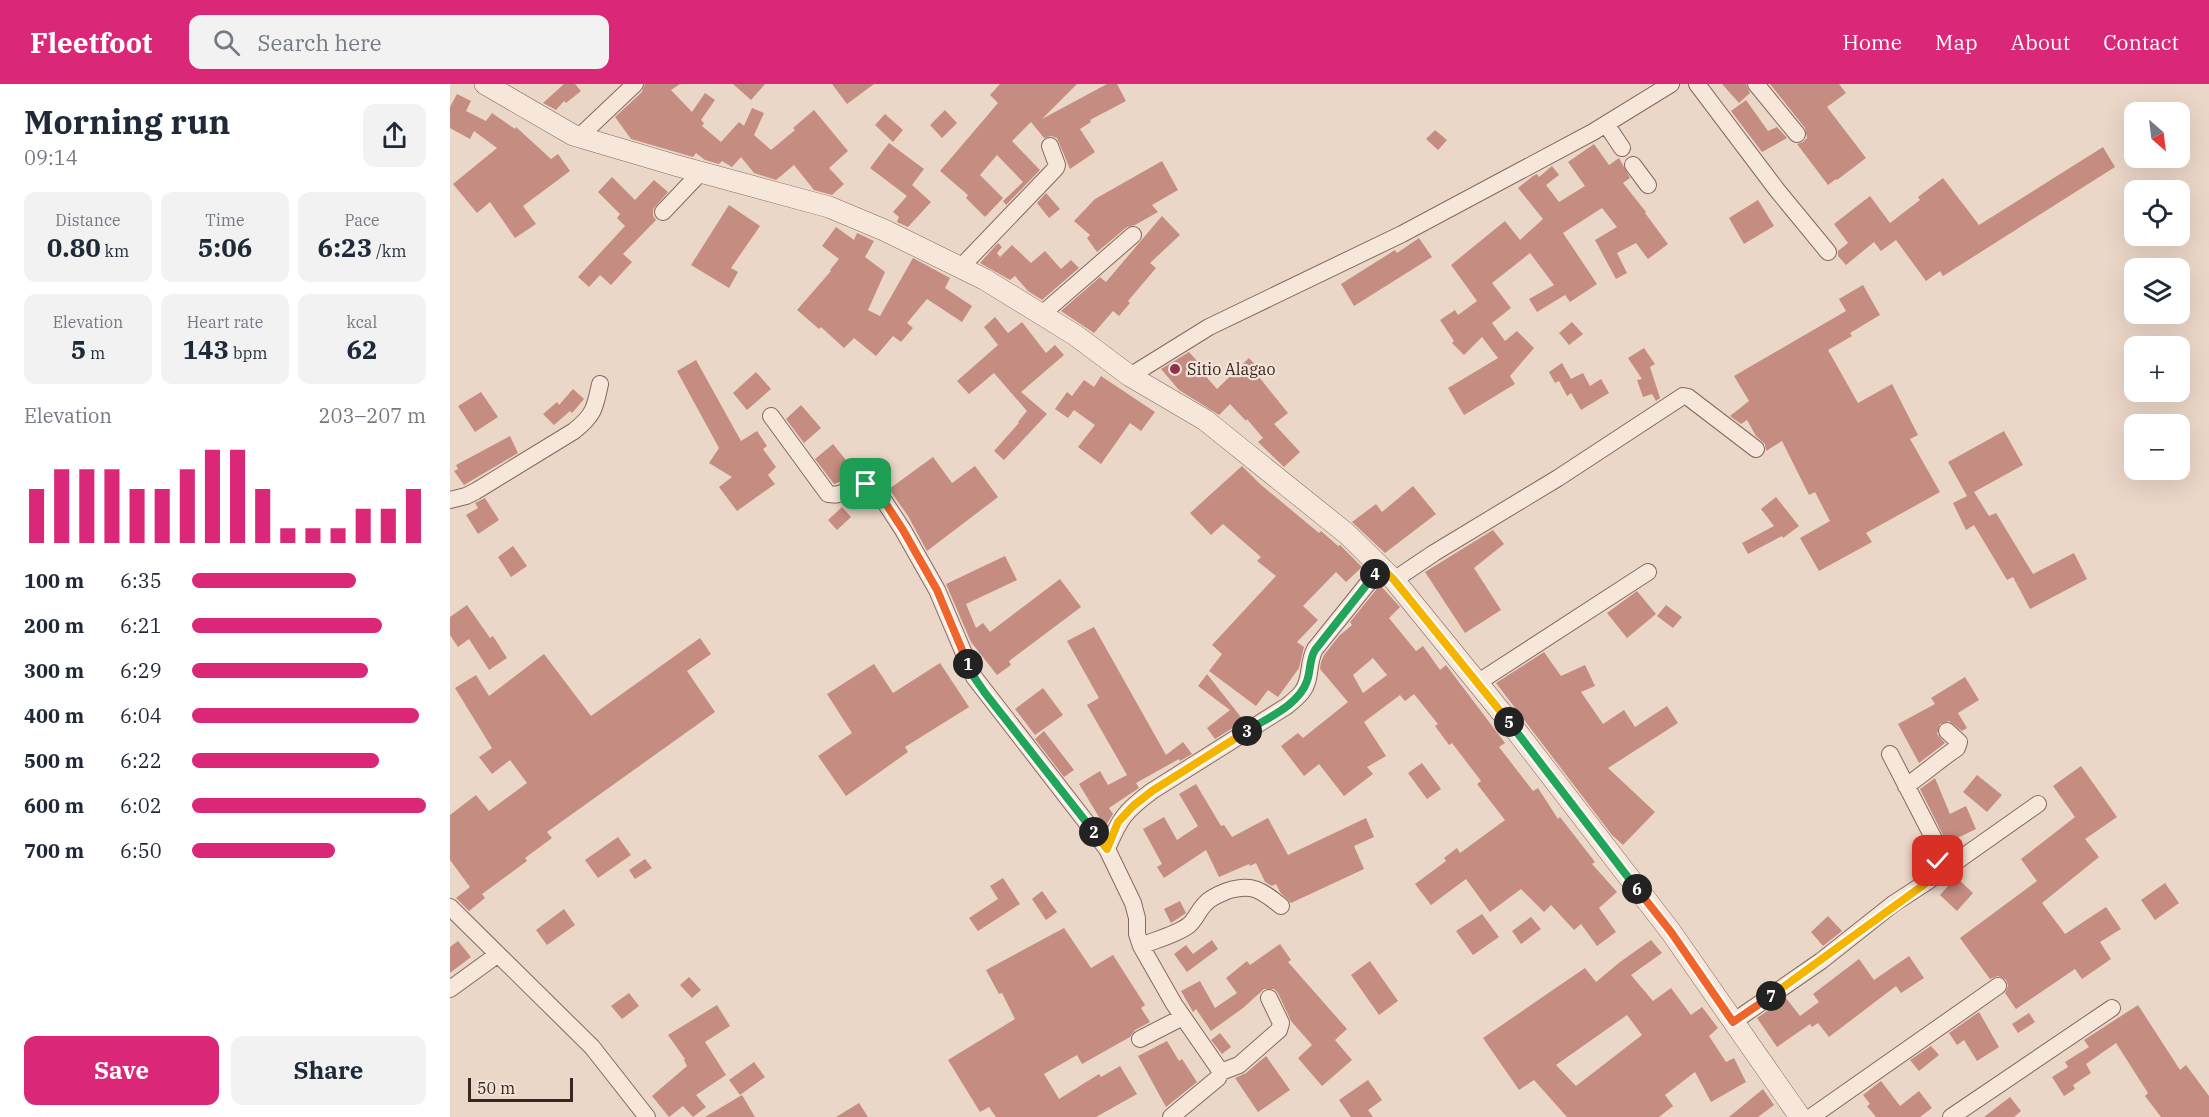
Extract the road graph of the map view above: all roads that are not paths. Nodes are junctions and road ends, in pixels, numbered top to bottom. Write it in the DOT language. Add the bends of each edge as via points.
graph roads {
  1 [pos="486,84"];
  2 [pos="635,84"];
  3 [pos="1671,84"];
  4 [pos="1697,84"];
  5 [pos="1756,84"];
  6 [pos="1606,124"];
  7 [pos="1797,134"];
  8 [pos="579,137"];
  9 [pos="1050,146"];
  10 [pos="1622,148"];
  11 [pos="1633,165"];
  12 [pos="701,172"];
  13 [pos="1648,185"];
  14 [pos="663,212"];
  15 [pos="1133,235"];
  16 [pos="1828,252"];
  17 [pos="961,267"];
  18 [pos="1041,314"];
  19 [pos="1130,376"];
  20 [pos="600,384"];
  21 [pos="771,416"];
  22 [pos="1756,449"];
  23 [pos="450,500"];
  24 [pos="1648,572"];
  25 [pos="1387,574"];
  26 [pos="1477,683"];
  27 [pos="1947,730"];
  28 [pos="1890,754"];
  29 [pos="1906,786"];
  30 [pos="2038,804"];
  31 [pos="1107,849"];
  32 [pos="1933,878"];
  33 [pos="1281,906"];
  34 [pos="450,907"];
  35 [pos="1142,946"];
  36 [pos="497,955"];
  37 [pos="1998,986"];
  38 [pos="450,989"];
  39 [pos="1269,998"];
  40 [pos="2112,1008"];
  41 [pos="1183,1017"];
  42 [pos="1733,1022"];
  43 [pos="1140,1039"];
  44 [pos="1221,1072"];
  45 [pos="647,1117"];
  46 [pos="1171,1117"];
  47 [pos="1800,1117"];
  48 [pos="1811,1117"];
  49 [pos="1951,1117"];
  1 -- 8 [label="street"];
  2 -- 8 [label="street"];
  3 -- 6 [label="street"];
  4 -- 16 [label="street"];
  5 -- 7 [label="street"];
  6 -- 10 [label="street"];
  6 -- 19 [label="street" via="1402,234 1209,327"];
  8 -- 12 [label="street"];
  9 -- 17 [label="street" via="1056,168"];
  11 -- 13 [label="street"];
  12 -- 14 [label="street"];
  12 -- 17 [label="street" via="829,207"];
  15 -- 18 [label="street"];
  17 -- 18 [label="street"];
  18 -- 19 [label="street"];
  19 -- 25 [label="street" via="1205,420 1347,534"];
  20 -- 23 [label="street" via="594,412 574,431 476,491"];
  21 -- 31 [label="street" via="828,494 836,496 857,485 875,487 937,590 974,677"];
  22 -- 25 [label="street" via="1713,414 1683,396 1434,553"];
  24 -- 26 [label="street"];
  25 -- 26 [label="street"];
  25 -- 31 [label="street" via="1315,650 1303,692 1133,806 1118,822"];
  26 -- 42 [label="street" via="1671,932"];
  27 -- 29 [label="street" via="1959,742 1957,748"];
  28 -- 29 [label="street"];
  29 -- 32 [label="street" via="1937,845"];
  30 -- 32 [label="street"];
  31 -- 35 [label="street" via="1133,903"];
  32 -- 42 [label="street"];
  33 -- 35 [label="street" via="1247,886 1220,893 1206,902 1188,926"];
  34 -- 36 [label="street"];
  35 -- 41 [label="street"];
  36 -- 38 [label="street"];
  36 -- 45 [label="street" via="592,1047"];
  37 -- 48 [label="street"];
  39 -- 44 [label="street" via="1281,1023 1279,1030 1239,1065"];
  40 -- 49 [label="street"];
  41 -- 43 [label="street"];
  41 -- 44 [label="street"];
  42 -- 47 [label="street"];
  44 -- 46 [label="street"];
}
